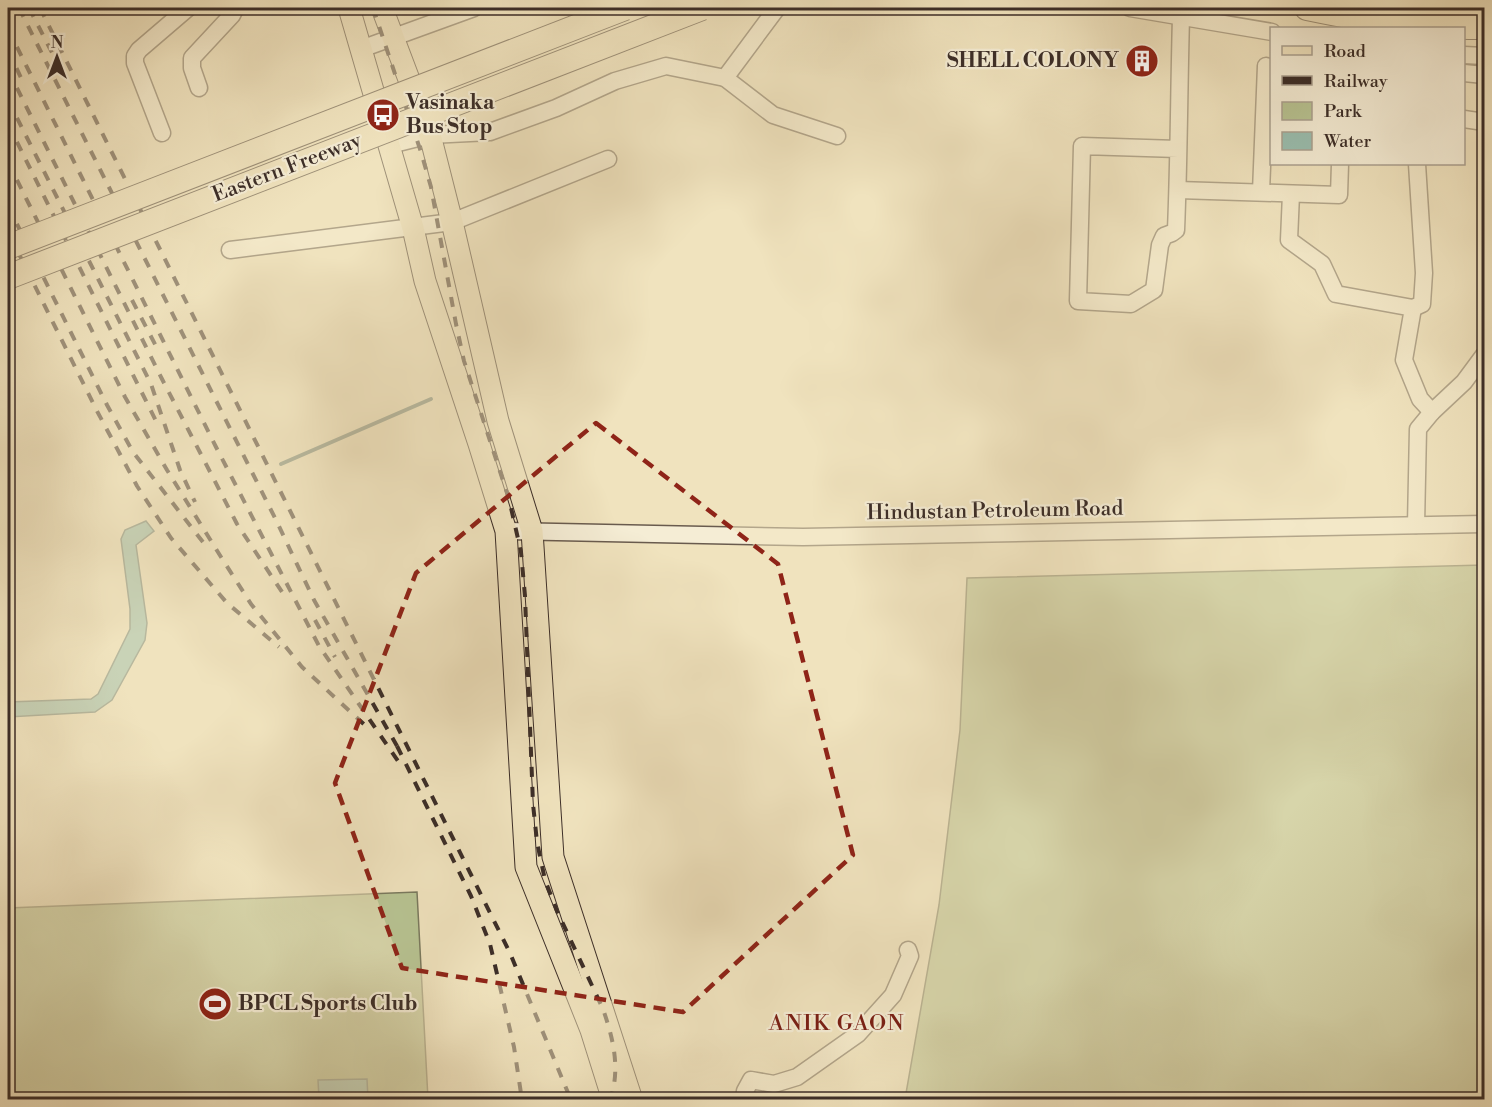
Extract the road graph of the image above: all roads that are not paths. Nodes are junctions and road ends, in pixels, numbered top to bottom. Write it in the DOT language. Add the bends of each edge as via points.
graph roads {
  1 [pos="188,8"];
  2 [pos="234,8"];
  3 [pos="351,8"];
  4 [pos="382,8"];
  5 [pos="474,8"];
  6 [pos="625,8"];
  7 [pos="702,8"];
  8 [pos="777,8"];
  9 [pos="1130,8"];
  10 [pos="1307,8"];
  11 [pos="1180,16"];
  12 [pos="1485,27"];
  13 [pos="1270,32"];
  14 [pos="393,37"];
  15 [pos="361,49"];
  16 [pos="1465,55"];
  17 [pos="1485,56"];
  18 [pos="1266,66"];
  19 [pos="1465,73"];
  20 [pos="1485,75"];
  21 [pos="725,78"];
  22 [pos="199,88"];
  23 [pos="1465,119"];
  24 [pos="1483,122"];
  25 [pos="162,133"];
  26 [pos="430,135"];
  27 [pos="837,136"];
  28 [pos="390,145"];
  29 [pos="1178,149"];
  30 [pos="608,159"];
  31 [pos="1340,165"];
  32 [pos="1417,165"];
  33 [pos="1178,190"];
  34 [pos="1261,192"];
  35 [pos="1291,194"];
  36 [pos="452,222"];
  37 [pos="413,228"];
  38 [pos="8,247"];
  39 [pos="230,250"];
  40 [pos="8,277"];
  41 [pos="1413,308"];
  42 [pos="1485,355"];
  43 [pos="1432,412"];
  44 [pos="1485,524"];
  45 [pos="1416,525"];
  46 [pos="507,537"];
  47 [pos="532,538"];
  48 [pos="908,950"];
  49 [pos="614,1100"];
  50 [pos="632,1100"];
  51 [pos="744,1100"];
  1 -- 25 [label="street" via="135,56"];
  2 -- 22 [label="street" via="192,58"];
  3 -- 15 [label="main road"];
  4 -- 14 [label="main road"];
  5 -- 14 [label="street"];
  6 -- 38 [label="highway, Eastern Freeway, bridge"];
  7 -- 40 [label="highway, Eastern Freeway, bridge"];
  8 -- 21 [label="street"];
  9 -- 11 [label="street"];
  10 -- 12 [label="highway" via="1397,24"];
  11 -- 13 [label="street"];
  11 -- 29 [label="street"];
  14 -- 15 [label="street"];
  14 -- 26 [label="main road"];
  15 -- 28 [label="main road"];
  16 -- 17 [label="street"];
  18 -- 34 [label="street"];
  19 -- 20 [label="street"];
  21 -- 26 [label="street" via="666,66 615,81 490,132"];
  21 -- 27 [label="street" via="773,115"];
  23 -- 24 [label="street"];
  26 -- 28 [label="street"];
  26 -- 36 [label="main road"];
  28 -- 37 [label="main road"];
  29 -- 33 [label="street"];
  29 -- 33 [label="street" via="1082,146 1078,301 1131,304 1155,290 1160,245 1164,236 1176,230"];
  30 -- 36 [label="street"];
  31 -- 35 [label="street" via="1339,195"];
  32 -- 41 [label="street" via="1424,273 1422,304"];
  33 -- 34 [label="street"];
  34 -- 35 [label="street"];
  35 -- 41 [label="street" via="1289,240 1322,264 1336,294"];
  36 -- 37 [label="street"];
  36 -- 47 [label="main road" via="498,421"];
  37 -- 39 [label="street"];
  37 -- 46 [label="main road" via="425,281"];
  41 -- 43 [label="street" via="1404,360 1420,399"];
  42 -- 43 [label="street" via="1464,382"];
  43 -- 45 [label="street" via="1418,429"];
  44 -- 45 [label="street, Hindustan Petroleum Road"];
  45 -- 47 [label="street, Hindustan Petroleum Road"];
  46 -- 47 [label="street, Hindustan Petroleum Road"];
  46 -- 49 [label="main road" via="526,867 591,1030"];
  47 -- 50 [label="main road" via="553,857"];
  48 -- 51 [label="street" via="910,956 893,995 858,1034 797,1077 774,1084 751,1080"];
}
